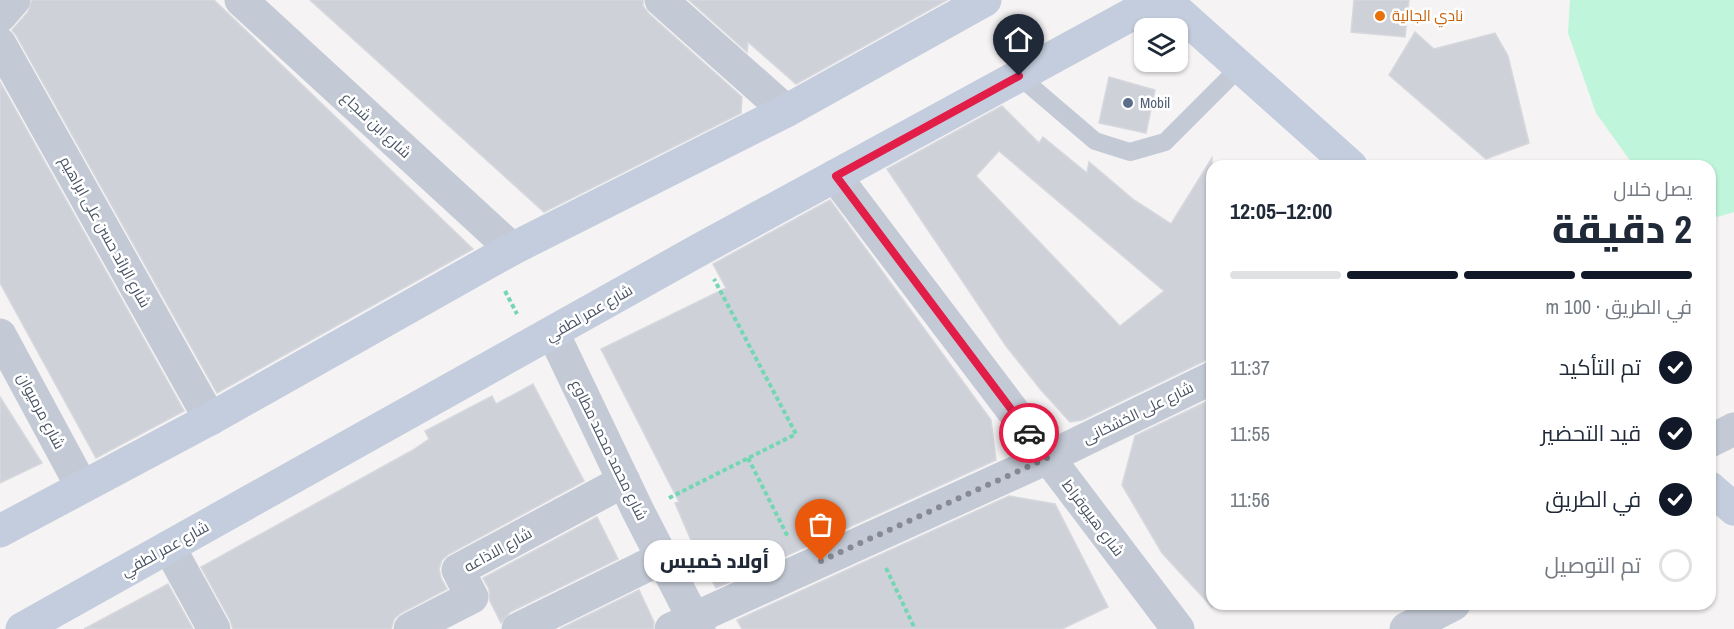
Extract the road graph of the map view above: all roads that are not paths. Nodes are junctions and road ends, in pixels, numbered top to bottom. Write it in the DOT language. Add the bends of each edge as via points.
graph roads {
  1 [pos="14,0"];
  2 [pos="241,0"];
  3 [pos="661,0"];
  4 [pos="985,0"];
  5 [pos="1158,0"];
  6 [pos="1165,0"];
  7 [pos="0,16"];
  8 [pos="0,44"];
  9 [pos="1240,67"];
  10 [pos="1019,76"];
  11 [pos="786,111"];
  12 [pos="1344,160"];
  13 [pos="836,176"];
  14 [pos="501,255"];
  15 [pos="0,335"];
  16 [pos="543,339"];
  17 [pos="1206,381"];
  18 [pos="210,419"];
  19 [pos="1734,429"];
  20 [pos="1716,438"];
  21 [pos="1047,458"];
  22 [pos="624,481"];
  23 [pos="82,487"];
  24 [pos="1716,493"];
  25 [pos="1734,509"];
  26 [pos="0,531"];
  27 [pos="169,547"];
  28 [pos="662,558"];
  29 [pos="1442,610"];
  30 [pos="688,625"];
  31 [pos="418,627"];
  32 [pos="22,629"];
  33 [pos="214,629"];
  34 [pos="518,629"];
  35 [pos="1178,629"];
  36 [pos="1406,629"];
  1 -- 7 [label="street"];
  2 -- 14 [label="street, شارع ابن شجاع"];
  3 -- 11 [label="street"];
  4 -- 11 [label="main road"];
  5 -- 10 [label="main road, شارع عمر لطفي"];
  6 -- 9 [label="main road"];
  8 -- 18 [label="street, شارع الرائد حسن على ابراهيم"];
  9 -- 10 [label="lane" via="1165,142 1130,152 1095,141"];
  9 -- 12 [label="main road"];
  10 -- 13 [label="main road, شارع عمر لطفي"];
  11 -- 14 [label="main road"];
  13 -- 16 [label="main road, شارع عمر لطفي"];
  13 -- 21 [label="street, شارع هيبوقراط"];
  14 -- 18 [label="main road"];
  15 -- 23 [label="street, شارع مرميوان"];
  16 -- 22 [label="street, شارع محمد محمد مطاوع"];
  16 -- 27 [label="main road, شارع عمر لطفي"];
  17 -- 21 [label="street, شارع على الخشخانى"];
  18 -- 23 [label="main road"];
  19 -- 20 [label="street"];
  21 -- 30 [label="street, شارع على الخشخانى"];
  21 -- 35 [label="street, شارع هيبوقراط"];
  22 -- 28 [label="street, شارع محمد محمد مطاوع"];
  22 -- 31 [label="street, شارع الاذاعه" via="458,570 472,597"];
  23 -- 26 [label="main road"];
  24 -- 25 [label="main road"];
  27 -- 32 [label="main road, شارع عمر لطفي"];
  27 -- 33 [label="street"];
  28 -- 30 [label="street, شارع محمد محمد مطاوع"];
  28 -- 34 [label="street"];
  29 -- 36 [label="street"];
}
